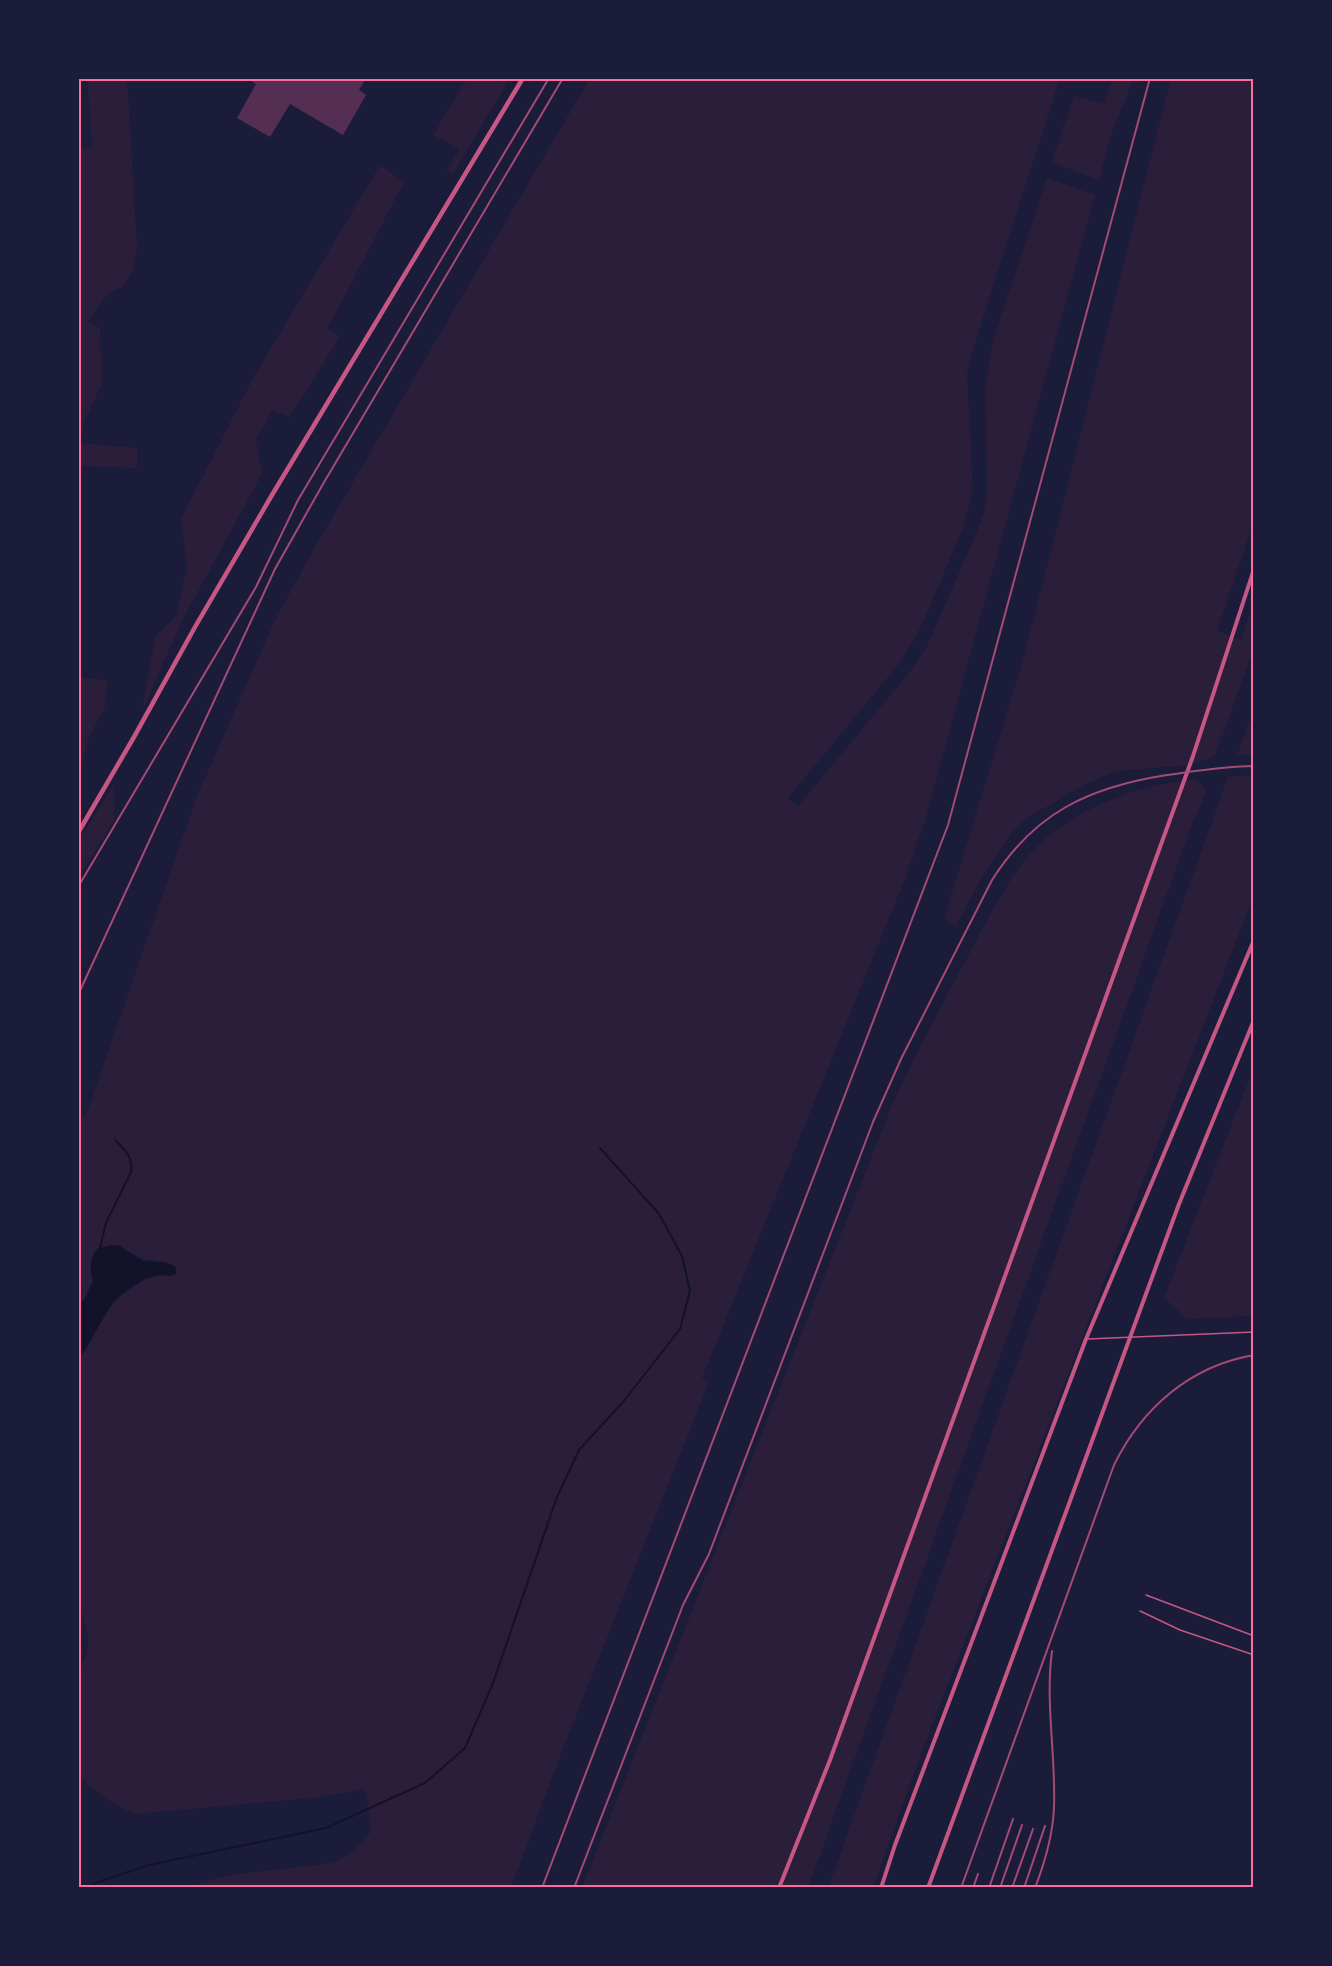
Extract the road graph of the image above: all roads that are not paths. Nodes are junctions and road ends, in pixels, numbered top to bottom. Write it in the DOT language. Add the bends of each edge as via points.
graph roads {
  1 [pos="523,78"];
  2 [pos="1254,569"];
  3 [pos="78,833"];
  4 [pos="1254,940"];
  5 [pos="1254,1020"];
  6 [pos="1254,1332"];
  7 [pos="1130,1337"];
  8 [pos="1086,1339"];
  9 [pos="1146,1595"];
  10 [pos="1140,1611"];
  11 [pos="1254,1636"];
  12 [pos="1254,1656"];
  13 [pos="779,1888"];
  14 [pos="881,1888"];
  15 [pos="928,1888"];
  1 -- 3 [label="street" via="272,495"];
  2 -- 13 [label="street" via="1193,756 830,1760"];
  4 -- 8 [label="street"];
  5 -- 7 [label="street"];
  6 -- 7 [label="lane"];
  7 -- 8 [label="lane"];
  7 -- 15 [label="street"];
  8 -- 14 [label="street"];
  9 -- 11 [label="lane"];
  10 -- 12 [label="lane"];
}
